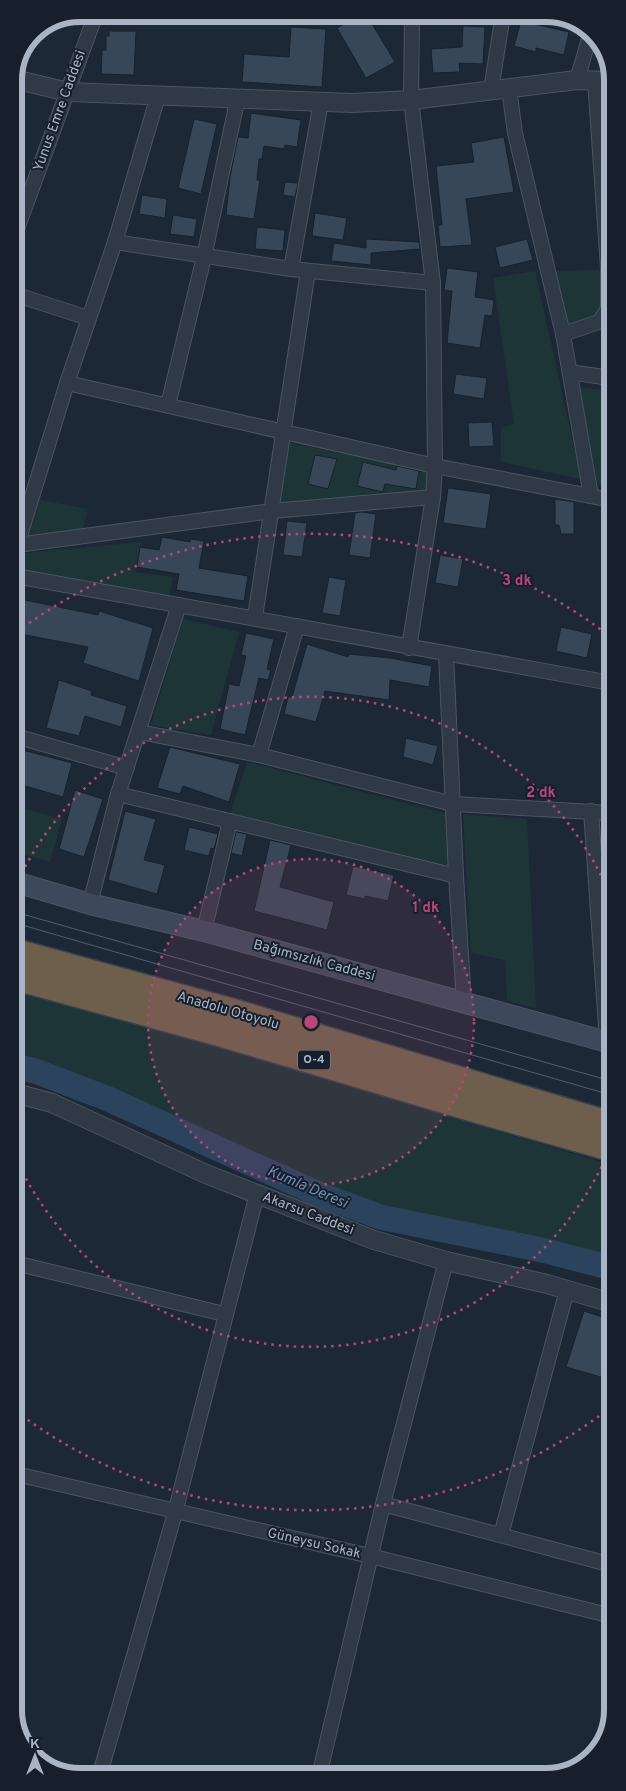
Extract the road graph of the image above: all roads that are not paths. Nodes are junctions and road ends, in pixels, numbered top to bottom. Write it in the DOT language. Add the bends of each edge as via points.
graph roads {
  1 [pos="93,22"];
  2 [pos="412,23"];
  3 [pos="502,23"];
  4 [pos="588,41"];
  5 [pos="577,80"];
  6 [pos="602,80"];
  7 [pos="23,81"];
  8 [pos="509,88"];
  9 [pos="491,90"];
  10 [pos="68,92"];
  11 [pos="158,96"];
  12 [pos="238,97"];
  13 [pos="411,100"];
  14 [pos="321,102"];
  15 [pos="604,143"];
  16 [pos="23,194"];
  17 [pos="29,196"];
  18 [pos="23,213"];
  19 [pos="114,242"];
  20 [pos="204,257"];
  21 [pos="291,269"];
  22 [pos="308,270"];
  23 [pos="433,283"];
  24 [pos="23,297"];
  25 [pos="604,315"];
  26 [pos="88,318"];
  27 [pos="564,334"];
  28 [pos="570,372"];
  29 [pos="604,377"];
  30 [pos="67,383"];
  31 [pos="168,405"];
  32 [pos="282,432"];
  33 [pos="435,466"];
  34 [pos="591,496"];
  35 [pos="433,497"];
  36 [pos="604,499"];
  37 [pos="272,511"];
  38 [pos="23,526"];
  39 [pos="23,547"];
  40 [pos="23,578"];
  41 [pos="179,605"];
  42 [pos="254,617"];
  43 [pos="297,626"];
  44 [pos="409,648"];
  45 [pos="446,654"];
  46 [pos="604,682"];
  47 [pos="139,732"];
  48 [pos="23,738"];
  49 [pos="259,755"];
  50 [pos="126,768"];
  51 [pos="118,794"];
  52 [pos="454,804"];
  53 [pos="591,811"];
  54 [pos="604,812"];
  55 [pos="230,821"];
  56 [pos="456,876"];
  57 [pos="23,884"];
  58 [pos="90,904"];
  59 [pos="204,931"];
  60 [pos="22,954"];
  61 [pos="604,978"];
  62 [pos="22,980"];
  63 [pos="464,1002"];
  64 [pos="604,1041"];
  65 [pos="22,1096"];
  66 [pos="604,1123"];
  67 [pos="604,1146"];
  68 [pos="257,1194"];
  69 [pos="446,1261"];
  70 [pos="22,1266"];
  71 [pos="567,1290"];
  72 [pos="604,1301"];
  73 [pos="224,1314"];
  74 [pos="22,1476"];
  75 [pos="383,1504"];
  76 [pos="175,1513"];
  77 [pos="501,1535"];
  78 [pos="370,1556"];
  79 [pos="604,1563"];
  80 [pos="604,1614"];
  81 [pos="102,1768"];
  82 [pos="321,1768"];
  1 -- 10 [label="street, Yunus Emre Caddesi"];
  2 -- 13 [label="street"];
  3 -- 9 [label="street"];
  4 -- 5 [label="street"];
  5 -- 6 [label="street"];
  5 -- 8 [label="street"];
  6 -- 15 [label="street"];
  7 -- 10 [label="street"];
  8 -- 9 [label="street"];
  8 -- 27 [label="street" via="515,134"];
  9 -- 13 [label="street"];
  10 -- 11 [label="street"];
  10 -- 17 [label="street, Yunus Emre Caddesi"];
  11 -- 12 [label="street"];
  11 -- 19 [label="street"];
  12 -- 14 [label="street"];
  12 -- 20 [label="street"];
  13 -- 14 [label="street"];
  13 -- 23 [label="street"];
  14 -- 21 [label="street"];
  16 -- 17 [label="street"];
  17 -- 18 [label="street, Yunus Emre Caddesi"];
  19 -- 20 [label="street"];
  19 -- 26 [label="street"];
  20 -- 21 [label="street"];
  20 -- 31 [label="street"];
  21 -- 22 [label="street"];
  22 -- 23 [label="street"];
  22 -- 32 [label="street"];
  23 -- 33 [label="street"];
  24 -- 26 [label="street"];
  25 -- 27 [label="street" via="599,322"];
  26 -- 30 [label="street"];
  27 -- 28 [label="street"];
  28 -- 29 [label="street"];
  28 -- 34 [label="street"];
  30 -- 31 [label="street"];
  30 -- 38 [label="street"];
  31 -- 32 [label="street"];
  32 -- 33 [label="street"];
  32 -- 37 [label="street"];
  33 -- 34 [label="street"];
  33 -- 35 [label="street"];
  34 -- 36 [label="street"];
  35 -- 37 [label="street"];
  35 -- 44 [label="street"];
  37 -- 39 [label="street"];
  37 -- 42 [label="street"];
  40 -- 41 [label="street"];
  41 -- 42 [label="street"];
  41 -- 47 [label="street"];
  42 -- 43 [label="street"];
  43 -- 44 [label="street"];
  43 -- 49 [label="street"];
  44 -- 45 [label="street"];
  45 -- 46 [label="street"];
  45 -- 52 [label="street"];
  47 -- 49 [label="street"];
  47 -- 50 [label="street"];
  48 -- 50 [label="street"];
  49 -- 52 [label="street"];
  50 -- 51 [label="street"];
  51 -- 55 [label="street"];
  51 -- 58 [label="street"];
  52 -- 53 [label="street"];
  52 -- 56 [label="street"];
  53 -- 54 [label="street"];
  53 -- 61 [label="street"];
  55 -- 56 [label="street"];
  55 -- 59 [label="street"];
  56 -- 63 [label="street"];
  57 -- 58 [label="main road, Bağımsızlık Caddesi"];
  58 -- 59 [label="main road, Bağımsızlık Caddesi"];
  59 -- 63 [label="main road, Bağımsızlık Caddesi"];
  60 -- 66 [label="highway, Anadolu Otoyolu / O-4"];
  62 -- 67 [label="highway, Anadolu Otoyolu / O-4" via="232,1036"];
  63 -- 64 [label="main road, Bağımsızlık Caddesi"];
  65 -- 68 [label="street, Akarsu Caddesi" via="52,1103"];
  68 -- 69 [label="street, Akarsu Caddesi" via="374,1240"];
  68 -- 73 [label="street"];
  69 -- 71 [label="street, Akarsu Caddesi"];
  69 -- 75 [label="street"];
  70 -- 73 [label="street"];
  71 -- 72 [label="street, Akarsu Caddesi"];
  71 -- 77 [label="street"];
  73 -- 76 [label="street"];
  74 -- 76 [label="street, Güneysu Sokak"];
  75 -- 77 [label="street"];
  75 -- 78 [label="street"];
  76 -- 78 [label="street, Güneysu Sokak"];
  76 -- 81 [label="street"];
  77 -- 79 [label="street"];
  78 -- 80 [label="street, Güneysu Sokak"];
  78 -- 82 [label="street"];
}
